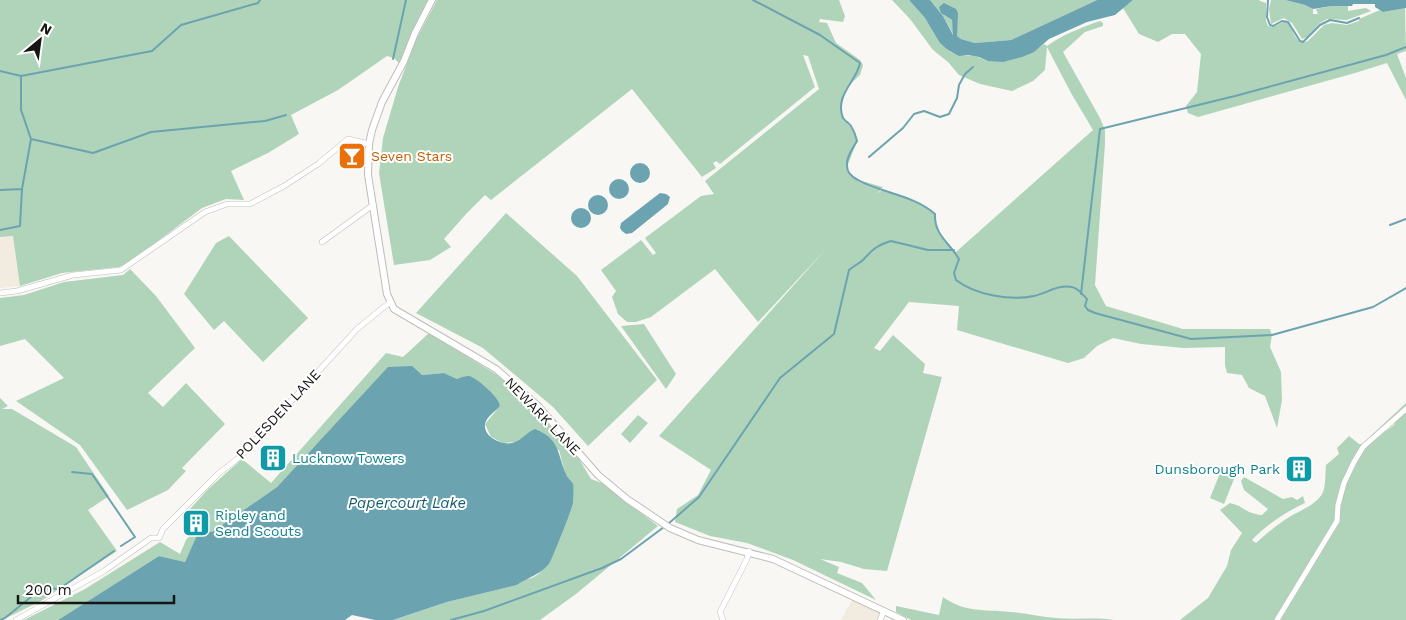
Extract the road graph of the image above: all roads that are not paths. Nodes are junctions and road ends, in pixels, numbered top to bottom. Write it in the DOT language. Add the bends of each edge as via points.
graph roads {
  1 [pos="432,0"];
  2 [pos="369,144"];
  3 [pos="373,205"];
  4 [pos="322,242"];
  5 [pos="0,293"];
  6 [pos="390,302"];
  7 [pos="1406,409"];
  8 [pos="748,552"];
  9 [pos="884,611"];
  10 [pos="16,620"];
  11 [pos="722,620"];
  12 [pos="880,620"];
  13 [pos="903,620"];
  14 [pos="1276,620"];
  1 -- 2 [label="main road" via="382,102"];
  2 -- 3 [label="main road" via="368,172"];
  2 -- 5 [label="street" via="348,139 318,164 250,204 227,204 204,212 122,270 73,275"];
  3 -- 4 [label="street"];
  3 -- 6 [label="main road"];
  6 -- 8 [label="main road, NEWARK LANE" via="401,314 480,358 511,380 598,475 627,499 670,528 698,540"];
  6 -- 10 [label="street, POLESDEN LANE" via="357,329 241,456 219,473 163,529 159,538 151,538 104,571"];
  7 -- 14 [label="street" via="1363,447 1341,494 1337,521"];
  8 -- 9 [label="main road, NEWARK LANE" via="785,564"];
  8 -- 11 [label="street" via="748,559 720,612"];
  9 -- 12 [label="street"];
  9 -- 13 [label="main road, NEWARK LANE"];
}
